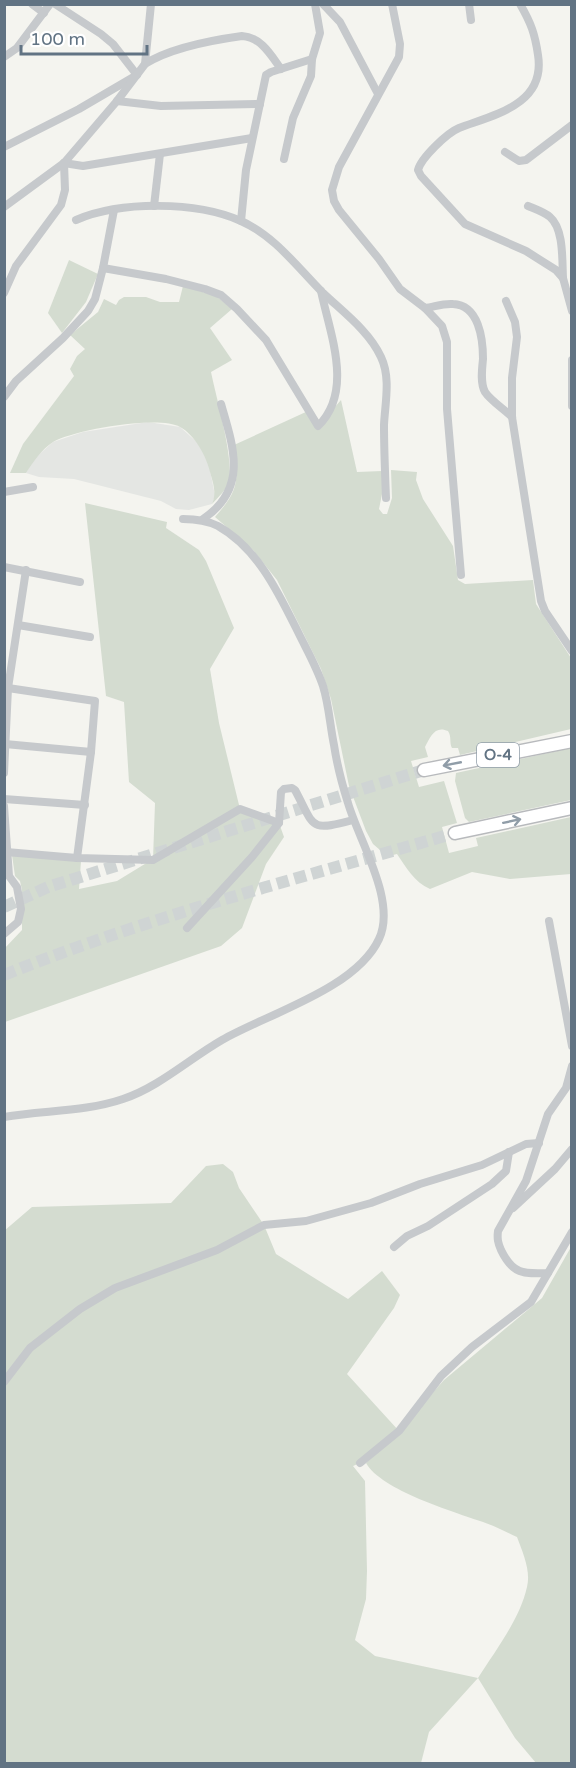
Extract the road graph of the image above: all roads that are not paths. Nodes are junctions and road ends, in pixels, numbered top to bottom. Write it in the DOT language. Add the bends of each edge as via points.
graph roads {
  1 [pos="32,4"];
  2 [pos="53,4"];
  3 [pos="151,4"];
  4 [pos="315,4"];
  5 [pos="323,4"];
  6 [pos="392,4"];
  7 [pos="469,4"];
  8 [pos="520,4"];
  9 [pos="44,13"];
  10 [pos="471,20"];
  11 [pos="4,57"];
  12 [pos="312,59"];
  13 [pos="145,64"];
  14 [pos="281,69"];
  15 [pos="137,75"];
  16 [pos="378,94"];
  17 [pos="117,101"];
  18 [pos="260,104"];
  19 [pos="572,125"];
  20 [pos="252,138"];
  21 [pos="4,147"];
  22 [pos="505,152"];
  23 [pos="160,154"];
  24 [pos="284,159"];
  25 [pos="64,163"];
  26 [pos="154,206"];
  27 [pos="528,206"];
  28 [pos="4,207"];
  29 [pos="114,210"];
  30 [pos="76,220"];
  31 [pos="241,221"];
  32 [pos="103,268"];
  33 [pos="8,272"];
  34 [pos="563,278"];
  35 [pos="321,291"];
  36 [pos="4,293"];
  37 [pos="506,301"];
  38 [pos="425,308"];
  39 [pos="572,311"];
  40 [pos="572,360"];
  41 [pos="4,396"];
  42 [pos="221,404"];
  43 [pos="572,406"];
  44 [pos="512,417"];
  45 [pos="33,487"];
  46 [pos="4,492"];
  47 [pos="386,498"];
  48 [pos="183,519"];
  49 [pos="203,519"];
  50 [pos="4,567"];
  51 [pos="26,570"];
  52 [pos="461,575"];
  53 [pos="80,582"];
  54 [pos="18,625"];
  55 [pos="90,637"];
  56 [pos="572,651"];
  57 [pos="8,688"];
  58 [pos="572,741"];
  59 [pos="6,744"];
  60 [pos="91,752"];
  61 [pos="5,755"];
  62 [pos="424,770"];
  63 [pos="4,773"];
  64 [pos="4,799"];
  65 [pos="85,805"];
  66 [pos="4,806"];
  67 [pos="572,808"];
  68 [pos="353,820"];
  69 [pos="279,823"];
  70 [pos="455,833"];
  71 [pos="6,852"];
  72 [pos="77,858"];
  73 [pos="7,877"];
  74 [pos="549,921"];
  75 [pos="187,928"];
  76 [pos="4,934"];
  77 [pos="572,1046"];
  78 [pos="572,1066"];
  79 [pos="4,1118"];
  80 [pos="538,1143"];
  81 [pos="572,1149"];
  82 [pos="509,1152"];
  83 [pos="509,1212"];
  84 [pos="572,1232"];
  85 [pos="394,1247"];
  86 [pos="549,1273"];
  87 [pos="4,1382"];
  88 [pos="360,1463"];
  1 -- 9 [label="street"];
  2 -- 9 [label="street"];
  2 -- 15 [label="street" via="113,44"];
  3 -- 13 [label="street"];
  4 -- 12 [label="street" via="320,33"];
  5 -- 16 [label="street" via="340,22"];
  6 -- 16 [label="street" via="400,53"];
  7 -- 10 [label="street"];
  8 -- 34 [label="street" via="534,29 538,72 533,86 520,102 504,112 454,131 427,155 418,170 465,224 525,250"];
  9 -- 11 [label="street" via="17,48"];
  12 -- 14 [label="street"];
  12 -- 24 [label="street" via="312,76 293,118"];
  13 -- 14 [label="street" via="175,51 242,36 259,43"];
  13 -- 15 [label="street"];
  14 -- 18 [label="street" via="266,75"];
  15 -- 17 [label="street"];
  15 -- 21 [label="street"];
  16 -- 38 [label="street" via="339,167 332,195 339,210 395,282"];
  17 -- 18 [label="street" via="161,106"];
  17 -- 25 [label="street"];
  18 -- 20 [label="street"];
  19 -- 22 [label="street" via="526,160 519,161"];
  20 -- 23 [label="street"];
  20 -- 31 [label="street"];
  23 -- 25 [label="street" via="83,166"];
  23 -- 26 [label="street"];
  25 -- 28 [label="street"];
  25 -- 33 [label="street" via="62,205"];
  26 -- 29 [label="street"];
  26 -- 31 [label="street" via="187,207"];
  27 -- 34 [label="street" via="549,216 556,226"];
  29 -- 30 [label="street"];
  29 -- 32 [label="street"];
  31 -- 35 [label="street" via="290,258"];
  32 -- 35 [label="street" via="166,279 221,295 266,340 318,426 338,389"];
  32 -- 41 [label="street" via="88,311"];
  33 -- 36 [label="street"];
  34 -- 39 [label="street"];
  35 -- 47 [label="street" via="357,325 384,366"];
  37 -- 44 [label="street" via="517,337"];
  38 -- 44 [label="street" via="453,304 473,316 481,338 484,390"];
  38 -- 52 [label="street" via="442,326 447,342 447,409"];
  40 -- 43 [label="street"];
  42 -- 49 [label="street" via="231,444 232,480 225,501"];
  44 -- 56 [label="street" via="541,601"];
  45 -- 46 [label="street"];
  48 -- 49 [label="street"];
  49 -- 68 [label="street" via="236,539 278,592 323,687"];
  50 -- 51 [label="street"];
  51 -- 53 [label="street"];
  51 -- 54 [label="street"];
  54 -- 55 [label="street"];
  54 -- 57 [label="street"];
  57 -- 59 [label="street"];
  57 -- 60 [label="street" via="95,701"];
  58 -- 62 [label="highway, O-4, one-way"];
  59 -- 60 [label="street"];
  59 -- 61 [label="street"];
  60 -- 65 [label="street"];
  61 -- 63 [label="street"];
  64 -- 65 [label="street"];
  65 -- 72 [label="street"];
  66 -- 71 [label="street"];
  70 -- 67 [label="highway, one-way"];
  68 -- 69 [label="street" via="317,826 295,790 288,787 282,792"];
  68 -- 79 [label="street" via="381,894 385,918 379,940 347,975 325,990 221,1040 132,1095 93,1106"];
  69 -- 72 [label="street" via="240,809 153,860"];
  69 -- 75 [label="street"];
  71 -- 72 [label="street"];
  71 -- 73 [label="street"];
  73 -- 76 [label="street" via="17,887 21,909 18,922"];
  74 -- 77 [label="street"];
  78 -- 80 [label="street" via="566,1088 548,1114"];
  80 -- 82 [label="street"];
  80 -- 83 [label="street" via="526,1181"];
  81 -- 83 [label="street"];
  82 -- 85 [label="street" via="506,1171 492,1184"];
  82 -- 87 [label="street" via="371,1203 306,1221 264,1225 217,1250 115,1288 80,1309 30,1348"];
  83 -- 86 [label="street" via="497,1235 506,1261 525,1273"];
  84 -- 86 [label="street"];
  86 -- 88 [label="street" via="531,1302 441,1376 399,1431"];
}
